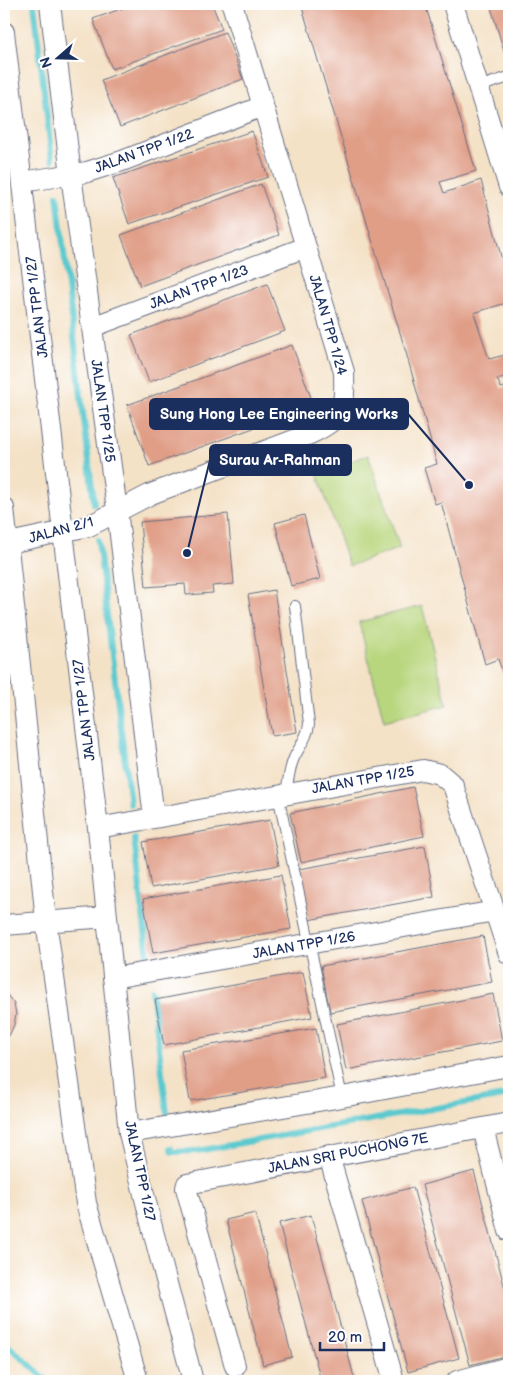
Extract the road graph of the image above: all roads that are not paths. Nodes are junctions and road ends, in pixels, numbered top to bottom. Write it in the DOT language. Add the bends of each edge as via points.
graph roads {
  1 [pos="232,4"];
  2 [pos="453,4"];
  3 [pos="56,6"];
  4 [pos="4,32"];
  5 [pos="509,77"];
  6 [pos="478,87"];
  7 [pos="263,106"];
  8 [pos="71,175"];
  9 [pos="22,182"];
  10 [pos="509,187"];
  11 [pos="306,247"];
  12 [pos="92,327"];
  13 [pos="4,508"];
  14 [pos="117,510"];
  15 [pos="63,532"];
  16 [pos="6,544"];
  17 [pos="295,606"];
  18 [pos="282,795"];
  19 [pos="154,818"];
  20 [pos="98,828"];
  21 [pos="495,912"];
  22 [pos="107,917"];
  23 [pos="46,921"];
  24 [pos="4,925"];
  25 [pos="310,944"];
  26 [pos="509,954"];
  27 [pos="113,978"];
  28 [pos="509,1066"];
  29 [pos="342,1097"];
  30 [pos="509,1123"];
  31 [pos="483,1128"];
  32 [pos="129,1133"];
  33 [pos="329,1156"];
  34 [pos="509,1231"];
  35 [pos="234,1366"];
  36 [pos="509,1367"];
  37 [pos="138,1381"];
  38 [pos="193,1381"];
  39 [pos="394,1381"];
  40 [pos="457,1381"];
  1 -- 7 [label="street, JALAN TPP 1/24"];
  2 -- 6 [label="street"];
  3 -- 8 [label="street, JALAN TPP 1/25"];
  4 -- 9 [label="street, JALAN TPP 1/27"];
  5 -- 6 [label="lane"];
  6 -- 10 [label="street"];
  7 -- 8 [label="street, JALAN TPP 1/22" via="122,161"];
  7 -- 11 [label="street, JALAN TPP 1/24"];
  8 -- 9 [label="street, JALAN TPP 1/22"];
  8 -- 12 [label="street, JALAN TPP 1/25"];
  9 -- 15 [label="street, JALAN TPP 1/27"];
  11 -- 12 [label="street, JALAN TPP 1/23"];
  11 -- 14 [label="street, JALAN TPP 1/24" via="344,372 343,404 336,418 310,434"];
  12 -- 14 [label="street, JALAN TPP 1/25"];
  13 -- 16 [label="street"];
  14 -- 15 [label="street, JALAN 2/1" via="89,526"];
  14 -- 19 [label="street, JALAN TPP 1/25"];
  15 -- 16 [label="street, JALAN 2/1"];
  15 -- 20 [label="street, JALAN TPP 1/27"];
  16 -- 23 [label="street"];
  17 -- 18 [label="lane" via="308,732 294,758"];
  18 -- 19 [label="street, JALAN TPP 1/25"];
  18 -- 21 [label="street, JALAN TPP 1/25" via="423,770 440,774 452,785"];
  18 -- 25 [label="lane"];
  19 -- 20 [label="street, JALAN TPP 1/25"];
  20 -- 22 [label="street, JALAN TPP 1/27"];
  21 -- 25 [label="street, JALAN TPP 1/26"];
  21 -- 26 [label="street, JALAN TPP 1/25"];
  22 -- 23 [label="street"];
  22 -- 27 [label="street, JALAN TPP 1/27"];
  23 -- 24 [label="street"];
  23 -- 37 [label="street" via="86,1202"];
  25 -- 27 [label="street, JALAN TPP 1/26"];
  25 -- 29 [label="lane"];
  27 -- 32 [label="street, JALAN TPP 1/27"];
  28 -- 29 [label="street"];
  29 -- 32 [label="street"];
  30 -- 31 [label="street, JALAN SRI PUCHONG 7E"];
  31 -- 33 [label="street, JALAN SRI PUCHONG 7E"];
  31 -- 34 [label="street"];
  32 -- 38 [label="street, JALAN TPP 1/27"];
  33 -- 35 [label="street, JALAN SRI PUCHONG 7E" via="188,1184 186,1188"];
  33 -- 39 [label="street"];
  36 -- 40 [label="street"];
}
